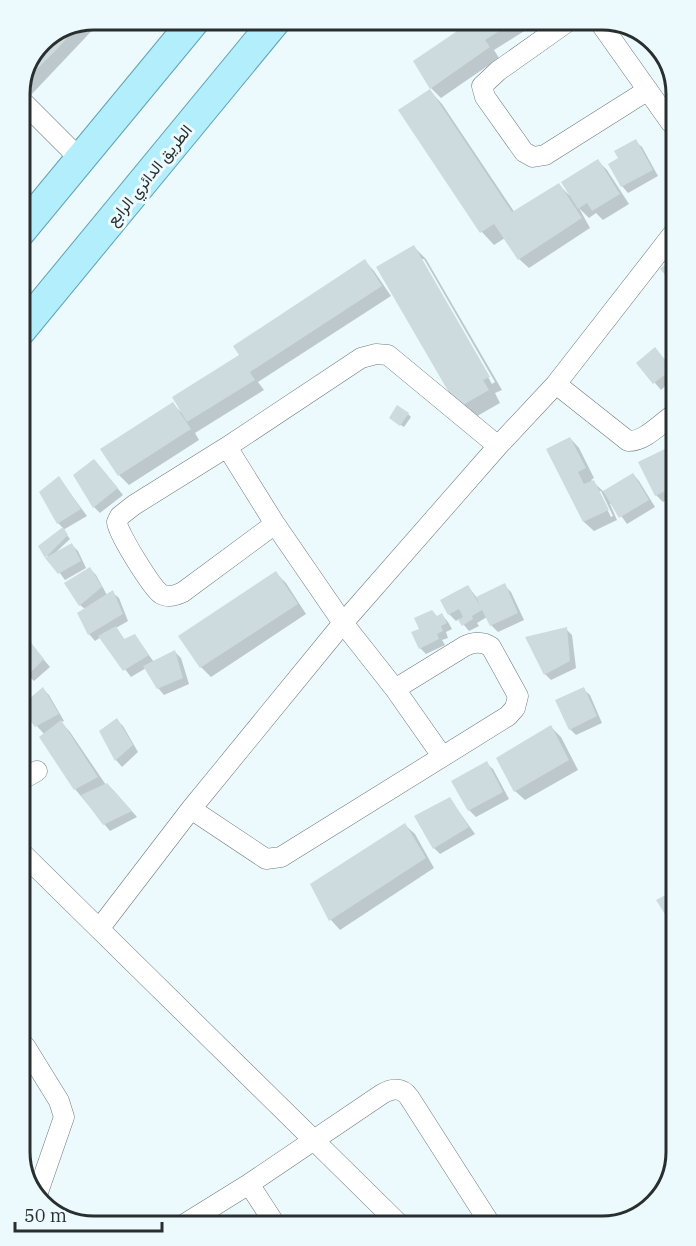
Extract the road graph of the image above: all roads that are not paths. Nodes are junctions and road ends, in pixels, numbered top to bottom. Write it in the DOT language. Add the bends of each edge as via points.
graph roads {
  1 [pos="187,30"];
  2 [pos="264,30"];
  3 [pos="556,30"];
  4 [pos="605,30"];
  5 [pos="648,90"];
  6 [pos="30,109"];
  7 [pos="666,116"];
  8 [pos="81,160"];
  9 [pos="30,220"];
  10 [pos="666,243"];
  11 [pos="30,319"];
  12 [pos="556,384"];
  13 [pos="666,421"];
  14 [pos="498,446"];
  15 [pos="227,447"];
  16 [pos="275,524"];
  17 [pos="343,623"];
  18 [pos="395,689"];
  19 [pos="442,756"];
  20 [pos="191,809"];
  21 [pos="30,861"];
  22 [pos="99,929"];
  23 [pos="30,1059"];
  24 [pos="314,1139"];
  25 [pos="249,1184"];
  26 [pos="40,1186"];
  27 [pos="197,1216"];
  28 [pos="270,1216"];
  29 [pos="391,1216"];
  30 [pos="485,1216"];
  1 -- 8 [label="main road"];
  2 -- 11 [label="main road, الطريق الدائري الرابع"];
  3 -- 5 [label="street" via="482,86 484,97 524,152 533,158 544,155"];
  4 -- 5 [label="street"];
  5 -- 7 [label="street"];
  6 -- 8 [label="street"];
  8 -- 9 [label="main road"];
  10 -- 12 [label="street"];
  12 -- 13 [label="street" via="628,441 643,437"];
  12 -- 14 [label="street"];
  14 -- 15 [label="street" via="382,354 361,358"];
  14 -- 17 [label="street"];
  15 -- 16 [label="street"];
  15 -- 16 [label="street" via="124,512 117,528 125,542 158,591 168,597 183,592"];
  16 -- 17 [label="street"];
  17 -- 18 [label="street"];
  17 -- 20 [label="street"];
  18 -- 19 [label="street"];
  18 -- 19 [label="street" via="465,646 474,643 491,647 518,696 517,702 508,716"];
  19 -- 20 [label="street" via="274,859 267,859"];
  20 -- 22 [label="street"];
  21 -- 22 [label="street"];
  22 -- 24 [label="street"];
  23 -- 26 [label="street" via="59,1101 64,1117"];
  24 -- 25 [label="street"];
  24 -- 29 [label="street"];
  24 -- 30 [label="street" via="382,1094 403,1091"];
  25 -- 27 [label="street"];
  25 -- 28 [label="street"];
}
